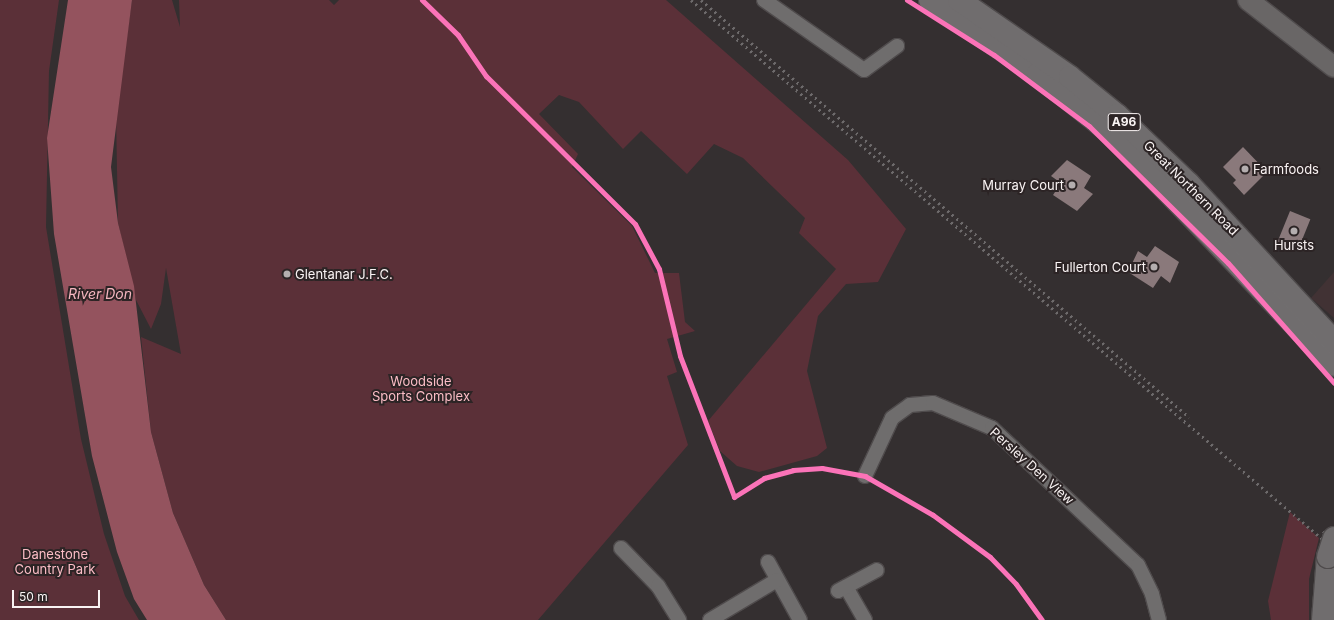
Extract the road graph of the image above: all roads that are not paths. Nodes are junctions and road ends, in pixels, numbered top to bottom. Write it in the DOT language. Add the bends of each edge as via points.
graph roads {
  1 [pos="764,0"];
  2 [pos="930,0"];
  3 [pos="959,0"];
  4 [pos="1248,0"];
  5 [pos="896,46"];
  6 [pos="1334,67"];
  7 [pos="1327,334"];
  8 [pos="1334,365"];
  9 [pos="865,476"];
  10 [pos="1331,547"];
  11 [pos="621,548"];
  12 [pos="768,562"];
  13 [pos="877,570"];
  14 [pos="777,580"];
  15 [pos="715,619"];
  16 [pos="679,620"];
  17 [pos="800,620"];
  18 [pos="865,620"];
  19 [pos="1159,620"];
  20 [pos="1322,620"];
  1 -- 5 [label="street" via="864,70"];
  2 -- 8 [label="main road, Great Northern Road / A96" via="1038,74 1116,137"];
  3 -- 7 [label="main road, Great Northern Road / A96" via="1070,77 1168,162"];
  4 -- 6 [label="street"];
  9 -- 19 [label="street, Persley Den View" via="892,418 910,405 932,403 992,428 1138,564 1152,594"];
  10 -- 20 [label="main road"];
  11 -- 16 [label="street" via="658,586"];
  12 -- 14 [label="street"];
  13 -- 18 [label="street" via="842,589"];
  14 -- 15 [label="street"];
  14 -- 17 [label="street"];
}
